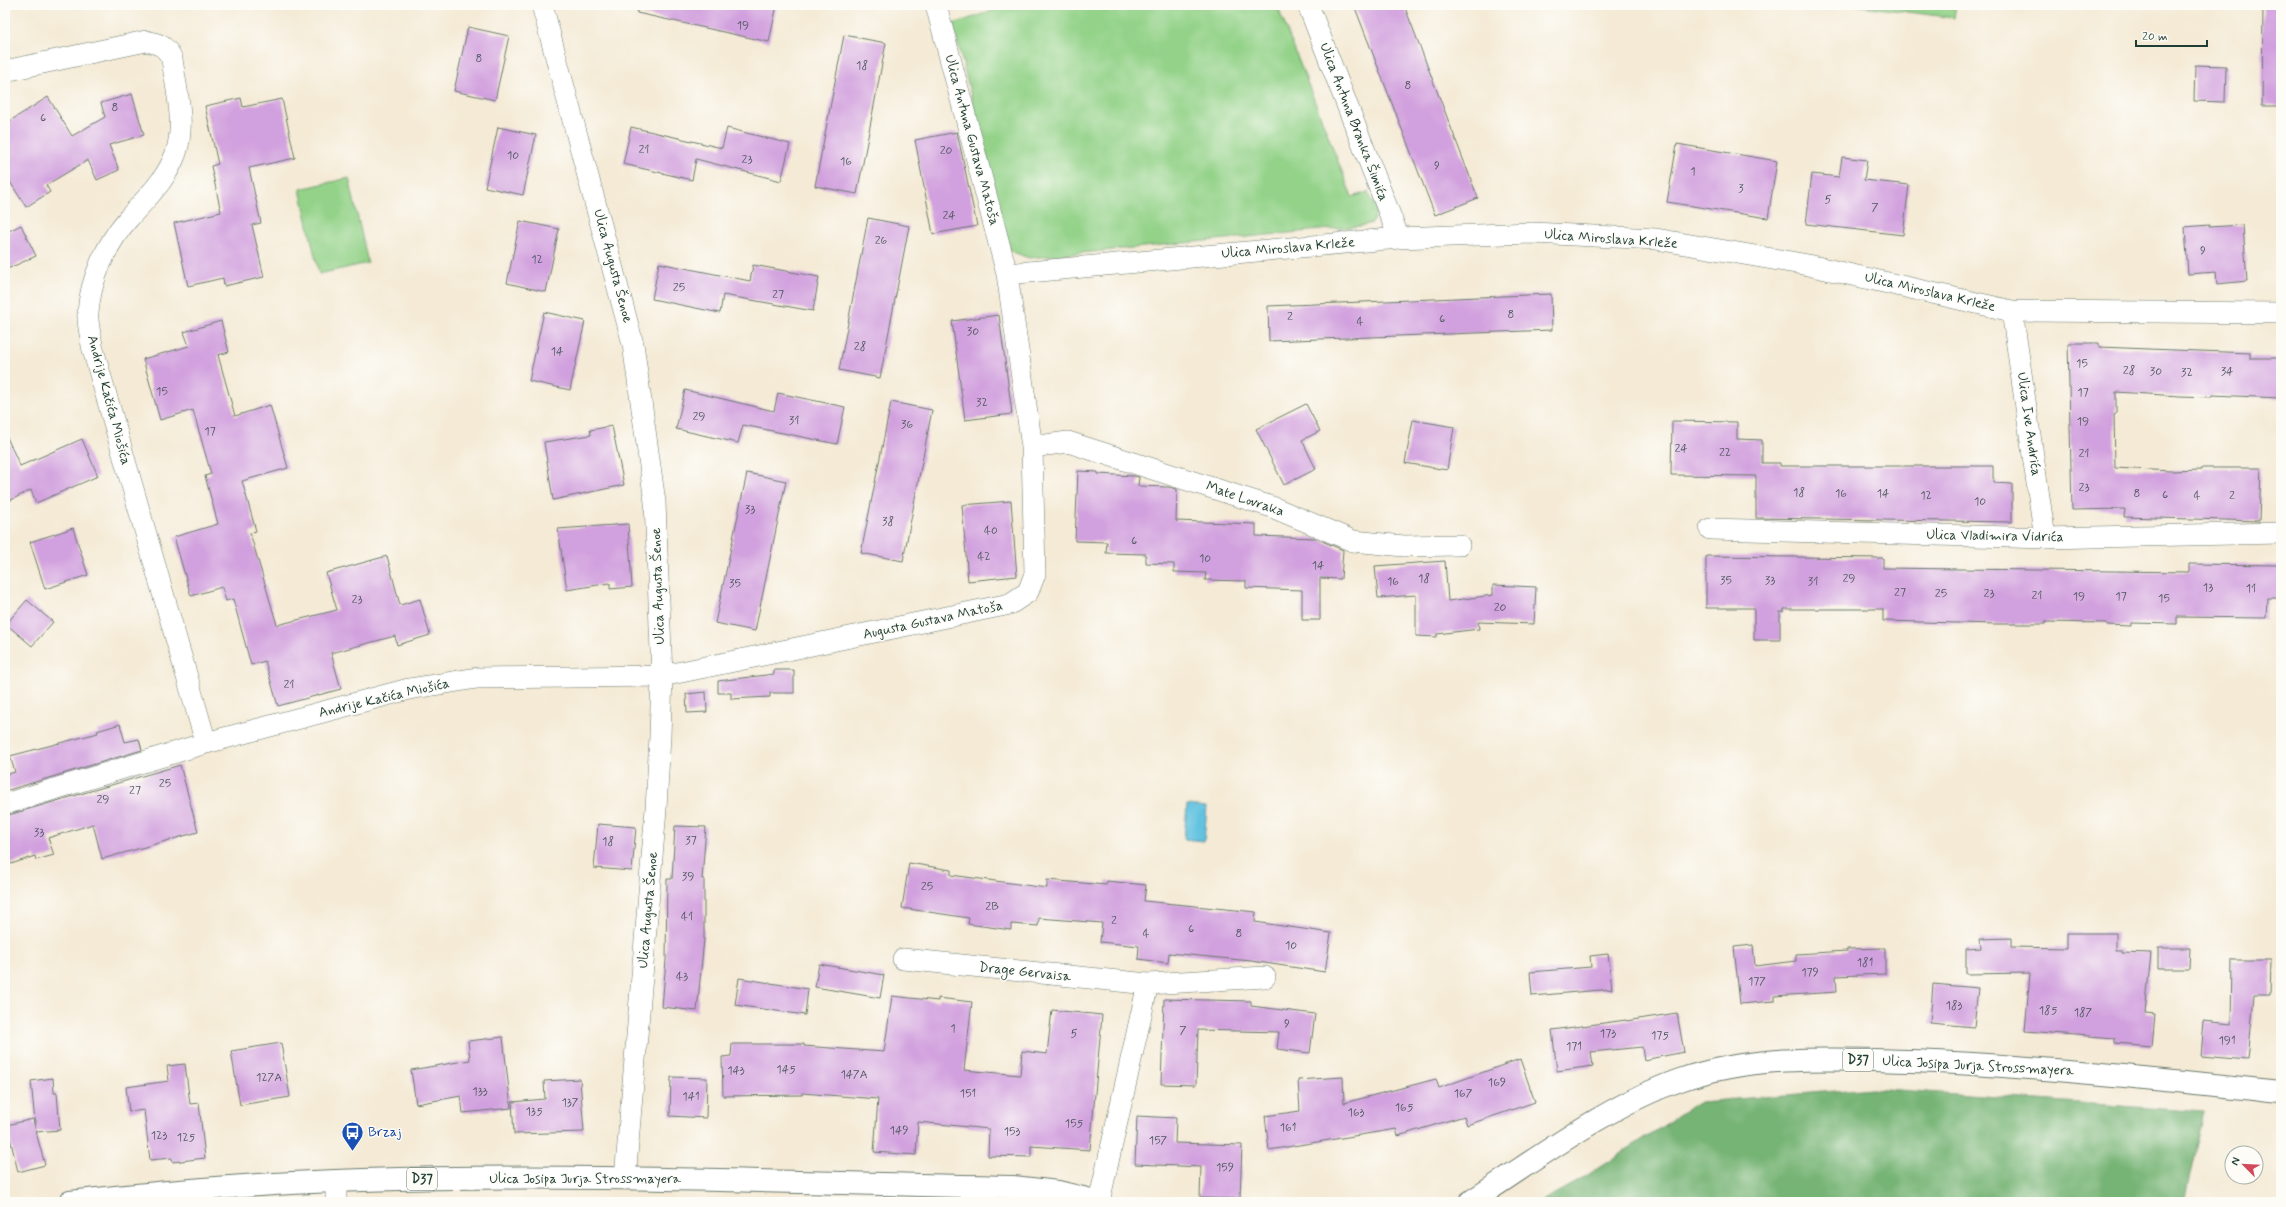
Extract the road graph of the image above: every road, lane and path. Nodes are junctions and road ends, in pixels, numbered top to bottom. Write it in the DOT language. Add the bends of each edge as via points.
graph roads {
  1 [pos="542,5"];
  2 [pos="936,5"];
  3 [pos="1308,5"];
  4 [pos="5,71"];
  5 [pos="1399,238"];
  6 [pos="1007,274"];
  7 [pos="2012,311"];
  8 [pos="2281,313"];
  9 [pos="1032,448"];
  10 [pos="1710,529"];
  11 [pos="2281,532"];
  12 [pos="2045,538"];
  13 [pos="1459,545"];
  14 [pos="662,676"];
  15 [pos="206,743"];
  16 [pos="5,804"];
  17 [pos="903,959"];
  18 [pos="1265,977"];
  19 [pos="1148,984"];
  20 [pos="2281,1092"];
  21 [pos="625,1179"];
  22 [pos="336,1192"];
  23 [pos="70,1202"];
  24 [pos="1099,1202"];
  25 [pos="1470,1202"];
  1 -- 14 [label="street, Ulica Augusta Šenoe" via="633,344 655,502"];
  2 -- 6 [label="street, Ulica Antuna Gustava Matoša"];
  3 -- 5 [label="street, Ulica Antuna Branka Šimića"];
  4 -- 15 [label="street, Andrije Kačića Miošića" via="146,41 160,43 168,48 172,59 180,131 176,152 166,175 152,194 127,219 106,251 90,294 88,314 92,346"];
  5 -- 6 [label="street, Ulica Miroslava Krleže"];
  5 -- 7 [label="street, Ulica Miroslava Krleže" via="1532,233 1656,239 1808,265"];
  6 -- 9 [label="street, Augusta Gustava Matoša"];
  7 -- 8 [label="street, Ulica Miroslava Krleže"];
  7 -- 12 [label="street, Ulica Ive Andrića"];
  9 -- 13 [label="street, Mate Lovraka" via="1068,442 1272,507 1353,541 1404,546"];
  9 -- 14 [label="street, Augusta Gustava Matoša" via="1035,574 1028,592 1010,604"];
  10 -- 12 [label="street, Ulica Vladimira Vidrića"];
  11 -- 12 [label="street, Ulica Vladimira Vidrića"];
  14 -- 15 [label="street, Andrije Kačića Miošića" via="476,678 409,689"];
  14 -- 21 [label="street, Ulica Augusta Šenoe" via="656,809"];
  15 -- 16 [label="street, Andrije Kačića Miošića"];
  17 -- 19 [label="street, Drage Gervaisa"];
  18 -- 19 [label="street, Drage Gervaisa"];
  19 -- 24 [label="street"];
  20 -- 25 [label="main road, Ulica Josipa Jurja Strossmayera / D37" via="2095,1073 1936,1062 1799,1058 1733,1066 1679,1080 1634,1100 1606,1115"];
  21 -- 22 [label="main road, Ulica Josipa Jurja Strossmayera / D37" via="535,1178"];
  21 -- 24 [label="main road, Ulica Josipa Jurja Strossmayera / D37" via="1013,1187 1058,1192"];
  22 -- 23 [label="main road, Ulica Josipa Jurja Strossmayera / D37" via="155,1193"];
}
